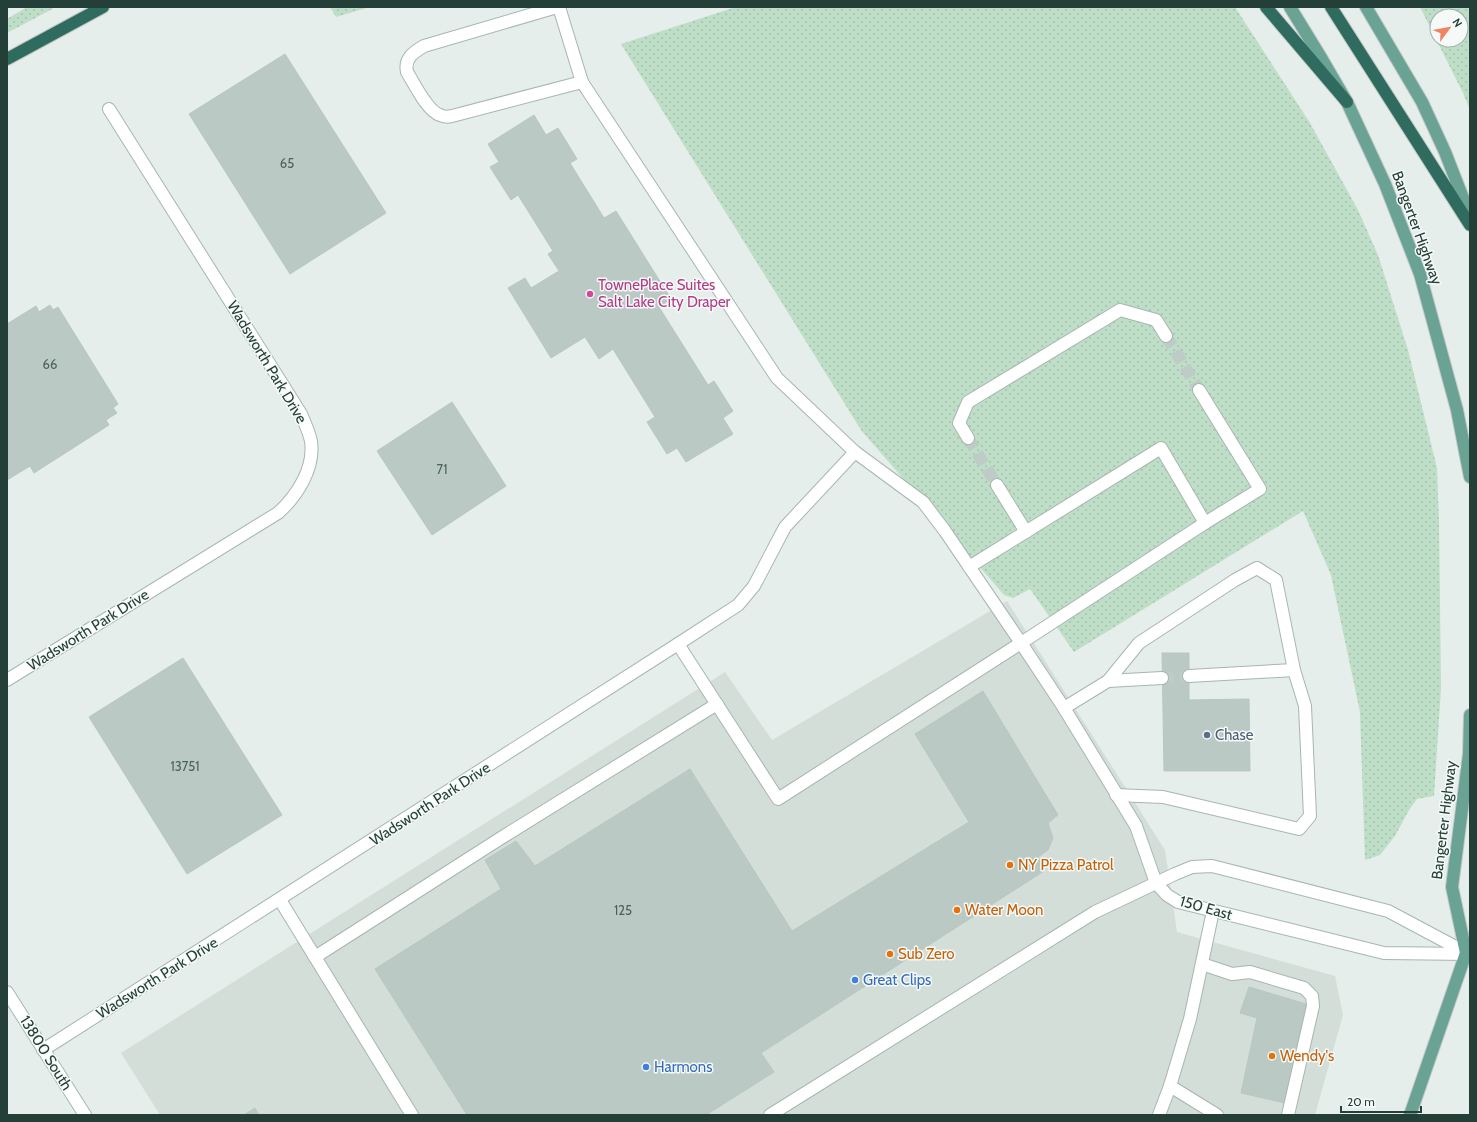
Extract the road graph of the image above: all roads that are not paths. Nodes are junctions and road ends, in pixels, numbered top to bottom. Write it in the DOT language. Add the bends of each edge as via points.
graph roads {
  1 [pos="103,7"];
  2 [pos="558,7"];
  3 [pos="1266,7"];
  4 [pos="1290,7"];
  5 [pos="1331,7"];
  6 [pos="1366,7"];
  7 [pos="7,59"];
  8 [pos="582,82"];
  9 [pos="1347,102"];
  10 [pos="109,109"];
  11 [pos="1470,216"];
  12 [pos="1470,224"];
  13 [pos="1166,336"];
  14 [pos="1199,390"];
  15 [pos="968,438"];
  16 [pos="855,452"];
  17 [pos="1470,477"];
  18 [pos="997,485"];
  19 [pos="1206,523"];
  20 [pos="1026,532"];
  21 [pos="969,567"];
  22 [pos="1021,643"];
  23 [pos="678,644"];
  24 [pos="1294,670"];
  25 [pos="1189,676"];
  26 [pos="1162,678"];
  27 [pos="7,680"];
  28 [pos="1108,681"];
  29 [pos="716,704"];
  30 [pos="1064,708"];
  31 [pos="1470,714"];
  32 [pos="1116,795"];
  33 [pos="1156,883"];
  34 [pos="280,900"];
  35 [pos="1213,911"];
  36 [pos="1469,952"];
  37 [pos="315,957"];
  38 [pos="1202,964"];
  39 [pos="7,992"];
  40 [pos="44,1050"];
  41 [pos="1170,1086"];
  42 [pos="1164,1113"];
  43 [pos="85,1115"];
  44 [pos="412,1115"];
  45 [pos="770,1115"];
  46 [pos="1217,1115"];
  47 [pos="1288,1115"];
  48 [pos="1410,1115"];
  1 -- 7 [label="highway"];
  2 -- 8 [label="street"];
  2 -- 8 [label="street" via="424,46 408,60 407,72 430,109 445,117"];
  3 -- 9 [label="highway"];
  4 -- 9 [label="main road, Bangerter Highway"];
  5 -- 12 [label="highway"];
  6 -- 11 [label="main road" via="1422,102"];
  8 -- 16 [label="street" via="777,378"];
  9 -- 17 [label="main road, Bangerter Highway" via="1385,184 1420,274 1457,410"];
  10 -- 27 [label="street, Wadsworth Park Drive" via="301,414 311,443 310,458 301,485 278,513"];
  13 -- 15 [label="street" via="1156,320 1120,310 968,402 959,423"];
  14 -- 19 [label="street" via="1260,489"];
  16 -- 21 [label="street" via="924,502"];
  16 -- 23 [label="street, Wadsworth Park Drive" via="785,528 754,586 738,605"];
  18 -- 20 [label="street"];
  19 -- 20 [label="street" via="1161,448"];
  19 -- 22 [label="street"];
  20 -- 21 [label="street"];
  21 -- 22 [label="street"];
  22 -- 29 [label="street" via="778,799"];
  22 -- 30 [label="street"];
  23 -- 29 [label="street"];
  23 -- 34 [label="street, Wadsworth Park Drive"];
  24 -- 25 [label="street"];
  24 -- 28 [label="street" via="1276,580 1257,568 1140,643"];
  24 -- 32 [label="street" via="1305,706 1310,816 1299,829 1163,797"];
  26 -- 28 [label="street"];
  28 -- 30 [label="street"];
  29 -- 37 [label="street"];
  30 -- 32 [label="street"];
  31 -- 36 [label="main road, Bangerter Highway" via="1469,754 1452,887"];
  32 -- 33 [label="street" via="1136,826"];
  33 -- 35 [label="street, 150 East" via="1178,902"];
  33 -- 36 [label="street, 150 East" via="1192,867 1212,866 1388,911"];
  33 -- 45 [label="street" via="1095,912"];
  34 -- 37 [label="street"];
  34 -- 40 [label="street, Wadsworth Park Drive"];
  35 -- 36 [label="street, 150 East" via="1384,953"];
  35 -- 38 [label="street"];
  36 -- 48 [label="main road"];
  37 -- 44 [label="street"];
  38 -- 41 [label="street" via="1190,1019"];
  38 -- 47 [label="street" via="1232,974 1250,972 1304,988 1312,996 1313,1006"];
  39 -- 40 [label="street, 13800 South"];
  40 -- 43 [label="street, 13800 South"];
  41 -- 42 [label="street"];
  41 -- 46 [label="street"];
}
